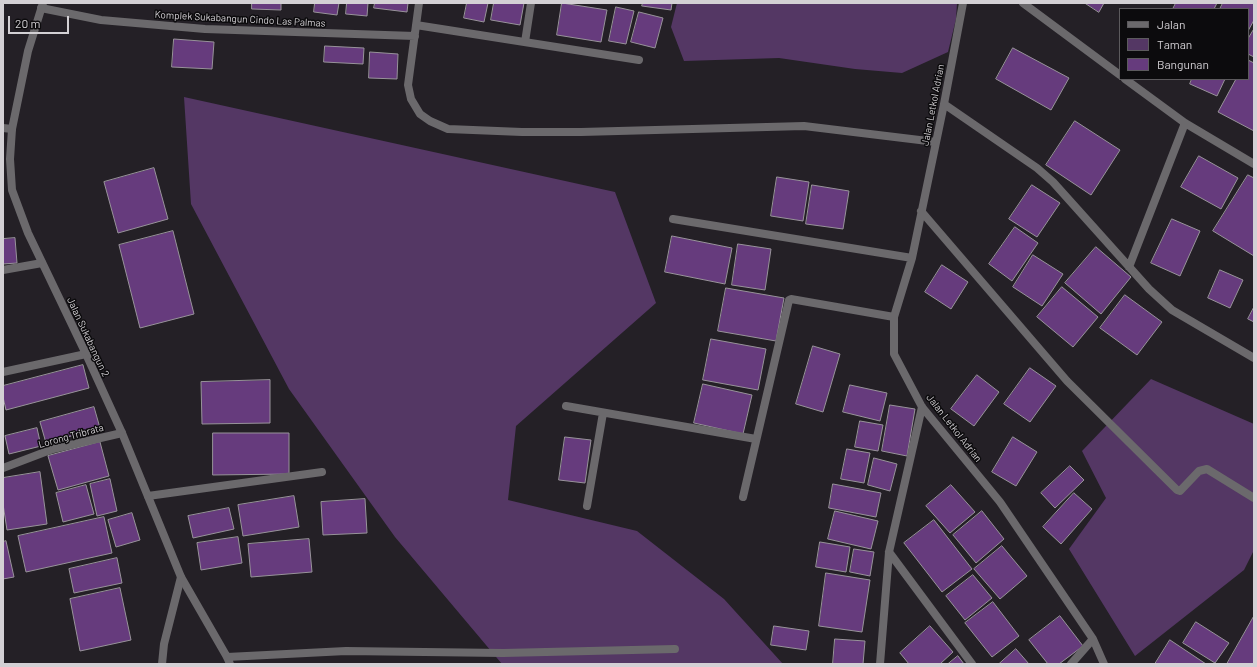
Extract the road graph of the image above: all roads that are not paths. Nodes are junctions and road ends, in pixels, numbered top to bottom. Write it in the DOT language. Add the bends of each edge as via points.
graph roads {
  1 [pos="419,3"];
  2 [pos="532,3"];
  3 [pos="963,3"];
  4 [pos="1023,3"];
  5 [pos="42,6"];
  6 [pos="416,25"];
  7 [pos="414,36"];
  8 [pos="525,42"];
  9 [pos="639,60"];
  10 [pos="1119,74"];
  11 [pos="1126,80"];
  12 [pos="944,104"];
  13 [pos="1185,123"];
  14 [pos="7,128"];
  15 [pos="936,142"];
  16 [pos="1254,164"];
  17 [pos="921,211"];
  18 [pos="673,219"];
  19 [pos="912,258"];
  20 [pos="42,263"];
  21 [pos="1129,267"];
  22 [pos="3,270"];
  23 [pos="894,317"];
  24 [pos="86,354"];
  25 [pos="1254,358"];
  26 [pos="3,372"];
  27 [pos="566,406"];
  28 [pos="922,407"];
  29 [pos="603,413"];
  30 [pos="122,433"];
  31 [pos="756,440"];
  32 [pos="3,468"];
  33 [pos="322,472"];
  34 [pos="148,496"];
  35 [pos="743,497"];
  36 [pos="1254,498"];
  37 [pos="587,506"];
  38 [pos="889,552"];
  39 [pos="181,577"];
  40 [pos="1094,639"];
  41 [pos="675,649"];
  42 [pos="228,660"];
  43 [pos="162,664"];
  44 [pos="880,664"];
  45 [pos="972,664"];
  46 [pos="1071,664"];
  47 [pos="1104,664"];
  1 -- 6 [label="street"];
  2 -- 8 [label="street"];
  3 -- 12 [label="street, Jalan Letkol Adrian"];
  4 -- 10 [label="street"];
  5 -- 7 [label="street, Komplek Sukabangun Cindo Las Palmas" via="101,20 205,29"];
  5 -- 14 [label="street, Jalan Sukabangun 2"];
  6 -- 7 [label="street"];
  6 -- 8 [label="street"];
  7 -- 15 [label="street" via="408,86 411,99 420,114 448,129 581,132 804,126"];
  8 -- 9 [label="street"];
  11 -- 13 [label="street"];
  12 -- 15 [label="street, Jalan Letkol Adrian"];
  12 -- 21 [label="street" via="1037,168 1053,182"];
  13 -- 16 [label="street"];
  13 -- 21 [label="street"];
  14 -- 20 [label="street, Jalan Sukabangun 2" via="12,190"];
  15 -- 17 [label="street, Jalan Letkol Adrian"];
  17 -- 19 [label="street, Jalan Letkol Adrian"];
  17 -- 36 [label="street" via="1067,381 1177,490 1180,491 1199,471 1207,469"];
  18 -- 19 [label="street"];
  19 -- 23 [label="street, Jalan Letkol Adrian"];
  20 -- 22 [label="street"];
  20 -- 24 [label="street, Jalan Sukabangun 2"];
  21 -- 25 [label="street" via="1172,310"];
  23 -- 28 [label="street, Jalan Letkol Adrian" via="894,354"];
  23 -- 31 [label="street" via="789,300"];
  24 -- 26 [label="street"];
  24 -- 30 [label="street, Jalan Sukabangun 2"];
  27 -- 29 [label="street"];
  28 -- 38 [label="street"];
  28 -- 40 [label="street, Jalan Letkol Adrian" via="1000,502"];
  29 -- 31 [label="street"];
  29 -- 37 [label="street"];
  30 -- 32 [label="street, Lorong Tribrata" via="54,449"];
  30 -- 34 [label="street, Jalan Sukabangun 2"];
  31 -- 35 [label="street"];
  33 -- 34 [label="street"];
  34 -- 39 [label="street, Jalan Sukabangun 2"];
  38 -- 44 [label="street"];
  38 -- 45 [label="street"];
  39 -- 42 [label="street, Jalan Sukabangun 2"];
  39 -- 43 [label="street" via="164,644"];
  40 -- 46 [label="street"];
  40 -- 47 [label="street, Jalan Letkol Adrian"];
  41 -- 42 [label="street" via="503,653 346,651"];
}
